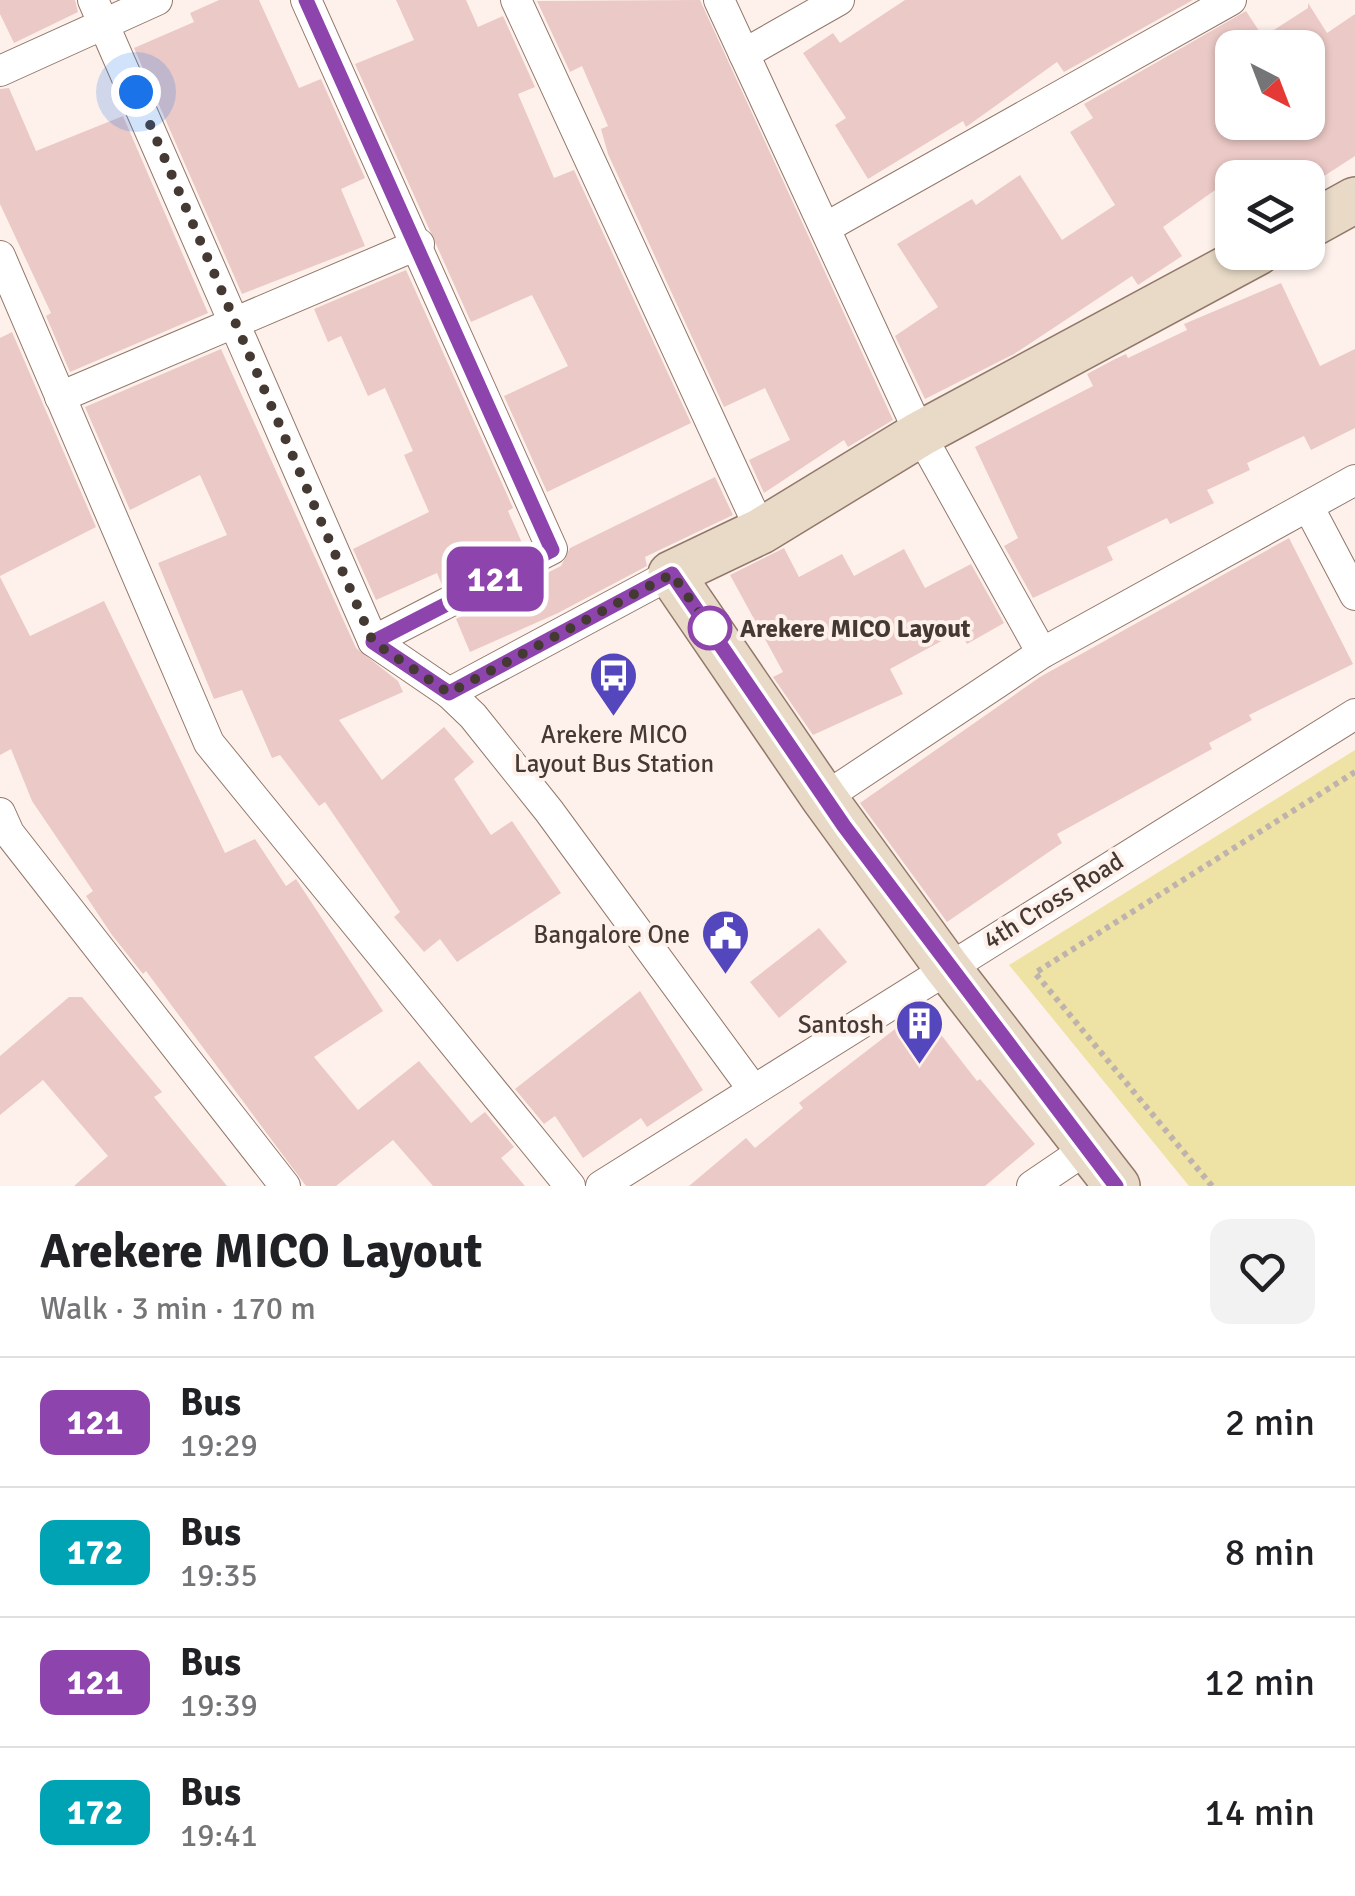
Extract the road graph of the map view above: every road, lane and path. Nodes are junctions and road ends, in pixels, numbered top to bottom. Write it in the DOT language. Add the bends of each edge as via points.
graph roads {
  1 [pos="157,0"];
  2 [pos="306,0"];
  3 [pos="516,0"];
  4 [pos="719,0"];
  5 [pos="839,0"];
  6 [pos="1231,0"];
  7 [pos="100,13"];
  8 [pos="744,54"];
  9 [pos="0,70"];
  10 [pos="1355,200"];
  11 [pos="1325,217"];
  12 [pos="824,228"];
  13 [pos="419,244"];
  14 [pos="0,256"];
  15 [pos="1225,270"];
  16 [pos="237,324"];
  17 [pos="60,397"];
  18 [pos="920,434"];
  19 [pos="1355,480"];
  20 [pos="1308,506"];
  21 [pos="761,531"];
  22 [pos="672,574"];
  23 [pos="1355,595"];
  24 [pos="373,642"];
  25 [pos="1042,653"];
  26 [pos="449,693"];
  27 [pos="1355,714"];
  28 [pos="1355,772"];
  29 [pos="824,798"];
  30 [pos="0,813"];
  31 [pos="946,966"];
  32 [pos="752,1088"];
  33 [pos="1088,1148"];
  34 [pos="285,1186"];
  35 [pos="570,1186"];
  36 [pos="600,1186"];
  37 [pos="1032,1186"];
  38 [pos="1116,1186"];
  39 [pos="1212,1186"];
  1 -- 7 [label="street"];
  2 -- 13 [label="street"];
  3 -- 21 [label="street"];
  4 -- 8 [label="street"];
  5 -- 8 [label="street"];
  6 -- 12 [label="street"];
  7 -- 9 [label="street"];
  7 -- 16 [label="street"];
  8 -- 12 [label="street"];
  10 -- 11 [label="street"];
  12 -- 18 [label="street"];
  13 -- 16 [label="street"];
  13 -- 24 [label="street" via="552,550"];
  14 -- 17 [label="street"];
  15 -- 18 [label="street"];
  16 -- 17 [label="street"];
  16 -- 24 [label="street"];
  17 -- 35 [label="street" via="209,743"];
  18 -- 21 [label="street"];
  18 -- 25 [label="street"];
  19 -- 20 [label="street"];
  20 -- 23 [label="street"];
  20 -- 25 [label="street"];
  21 -- 22 [label="street"];
  22 -- 26 [label="street"];
  22 -- 29 [label="street"];
  24 -- 26 [label="street"];
  25 -- 29 [label="street"];
  26 -- 32 [label="street" via="550,811"];
  27 -- 31 [label="street, 4th Cross Road"];
  28 -- 39 [label="path" via="1036,973"];
  29 -- 31 [label="street"];
  30 -- 34 [label="street"];
  31 -- 32 [label="street, 4th Cross Road"];
  31 -- 33 [label="street"];
  32 -- 36 [label="street, 4th Cross Road"];
  33 -- 37 [label="street"];
  33 -- 38 [label="street"];
}
